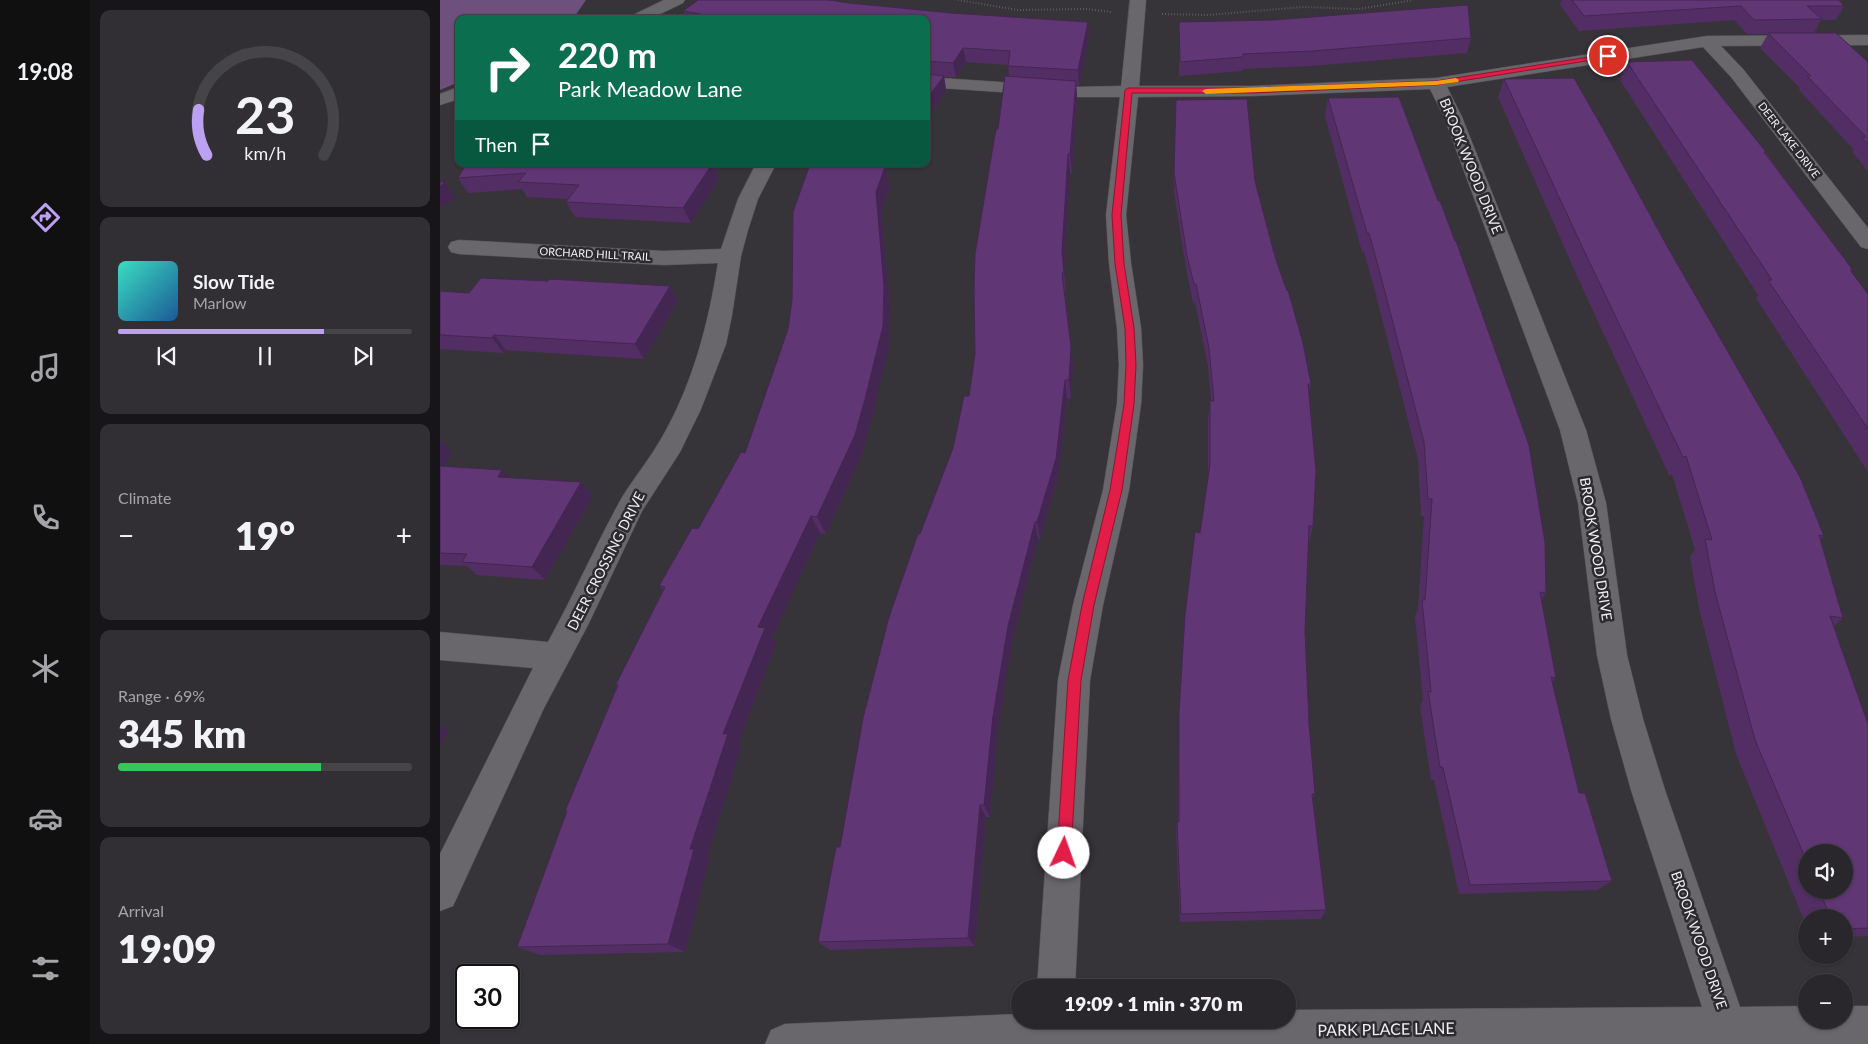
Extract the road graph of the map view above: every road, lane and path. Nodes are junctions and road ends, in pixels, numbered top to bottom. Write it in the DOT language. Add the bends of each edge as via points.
graph roads {
  1 [pos="677,0"];
  2 [pos="958,0"];
  3 [pos="1138,0"];
  4 [pos="1413,0"];
  5 [pos="1110,12"];
  6 [pos="645,15"];
  7 [pos="1170,15"];
  8 [pos="1868,40"];
  9 [pos="1707,41"];
  10 [pos="930,82"];
  11 [pos="1436,83"];
  12 [pos="1128,90"];
  13 [pos="455,94"];
  14 [pos="440,100"];
  15 [pos="764,167"];
  16 [pos="1868,242"];
  17 [pos="459,246"];
  18 [pos="730,256"];
  19 [pos="440,646"];
  20 [pos="556,656"];
  21 [pos="440,893"];
  22 [pos="1057,979"];
  23 [pos="1727,1025"];
  24 [pos="1868,1025"];
  25 [pos="1296,1026"];
  26 [pos="1011,1029"];
  27 [pos="785,1044"];
  1 -- 6 [label="street"];
  2 -- 5 [label="path" via="1018,10"];
  3 -- 12 [label="street"];
  4 -- 7 [label="path" via="1359,9 1304,7"];
  8 -- 9 [label="street"];
  9 -- 11 [label="street"];
  9 -- 16 [label="street, DEER LAKE DRIVE" via="1737,73"];
  10 -- 12 [label="street" via="1074,92"];
  11 -- 12 [label="street" via="1252,91"];
  11 -- 23 [label="street, BROOK WOOD DRIVE" via="1453,117 1573,430 1592,503 1612,655 1627,719"];
  12 -- 22 [label="street" via="1116,215 1129,328 1129,404 1116,490 1088,605 1074,680"];
  13 -- 14 [label="street"];
  15 -- 18 [label="street, DEER CROSSING DRIVE" via="748,199"];
  17 -- 18 [label="street, ORCHARD HILL TRAIL" via="662,258"];
  18 -- 20 [label="street, DEER CROSSING DRIVE" via="714,344 689,409 671,445 631,506"];
  19 -- 20 [label="street"];
  20 -- 21 [label="street, DEER CROSSING DRIVE"];
  23 -- 24 [label="street, PARK PLACE LANE"];
  23 -- 25 [label="street, PARK PLACE LANE"];
  26 -- 27 [label="street, PARK PLACE LANE"];
}
